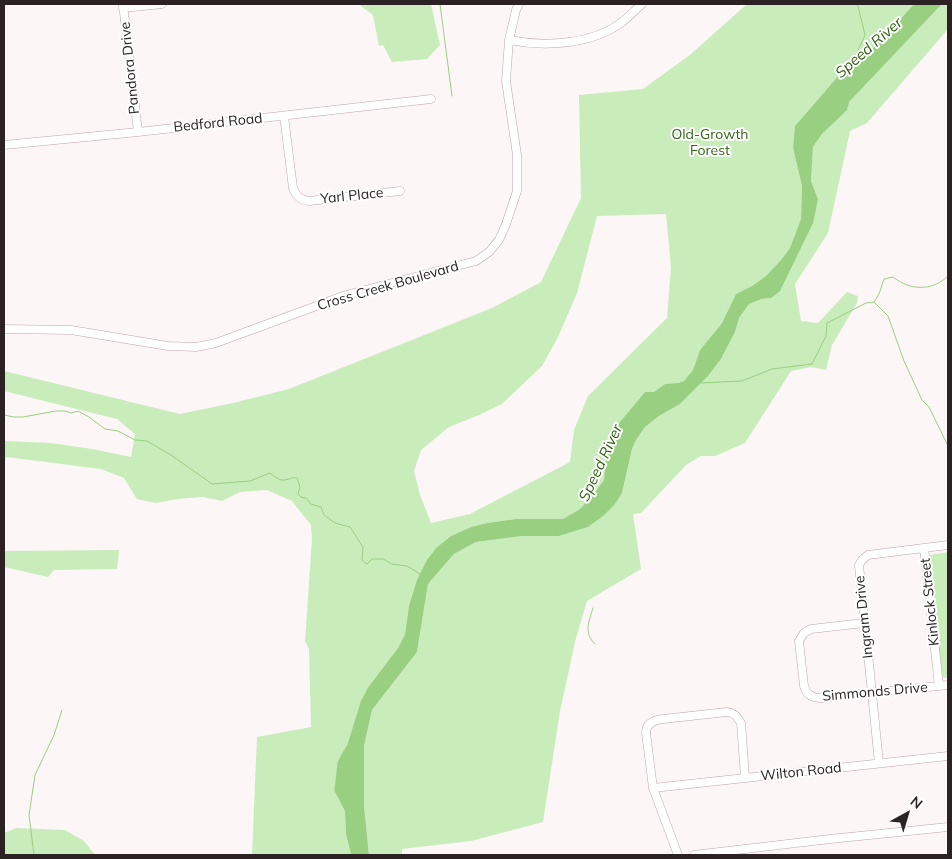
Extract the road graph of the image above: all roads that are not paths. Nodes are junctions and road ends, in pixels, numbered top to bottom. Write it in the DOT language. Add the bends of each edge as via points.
graph roads {
  1 [pos="162,4"];
  2 [pos="519,4"];
  3 [pos="642,4"];
  4 [pos="123,6"];
  5 [pos="509,40"];
  6 [pos="431,99"];
  7 [pos="284,116"];
  8 [pos="138,132"];
  9 [pos="4,145"];
  10 [pos="400,191"];
  11 [pos="4,329"];
  12 [pos="948,546"];
  13 [pos="924,548"];
  14 [pos="864,623"];
  15 [pos="948,685"];
  16 [pos="939,686"];
  17 [pos="872,693"];
  18 [pos="948,756"];
  19 [pos="879,763"];
  20 [pos="746,777"];
  21 [pos="654,788"];
  22 [pos="948,827"];
  23 [pos="678,855"];
  24 [pos="694,855"];
  1 -- 4 [label="street"];
  2 -- 5 [label="street, Cross Creek Boulevard"];
  3 -- 5 [label="street" via="603,34 567,43"];
  4 -- 8 [label="street, Pandora Drive"];
  5 -- 11 [label="street, Cross Creek Boulevard" via="506,81 517,155 516,191 499,240 476,261 346,295 216,343 196,347 168,346 71,330"];
  6 -- 7 [label="street, Bedford Road"];
  7 -- 8 [label="street, Bedford Road"];
  7 -- 10 [label="street, Yarl Place" via="293,188 300,199 309,201"];
  8 -- 9 [label="street, Bedford Road"];
  12 -- 13 [label="street, Ingram Drive"];
  13 -- 14 [label="street, Ingram Drive" via="868,555 862,560 859,568"];
  13 -- 16 [label="street, Kinlock Street"];
  14 -- 17 [label="street, Ingram Drive"];
  14 -- 17 [label="street, Simmonds Drive" via="811,629 801,636 804,688 814,698"];
  15 -- 16 [label="street, Simmonds Drive"];
  16 -- 17 [label="street, Simmonds Drive"];
  17 -- 19 [label="street, Ingram Drive"];
  18 -- 19 [label="street, Wilton Road"];
  19 -- 20 [label="street, Wilton Road"];
  20 -- 21 [label="street, Wilton Road"];
  20 -- 21 [label="street" via="741,724 736,715 727,712 663,719 651,722 646,729"];
  21 -- 23 [label="street"];
  22 -- 24 [label="street"];
}
